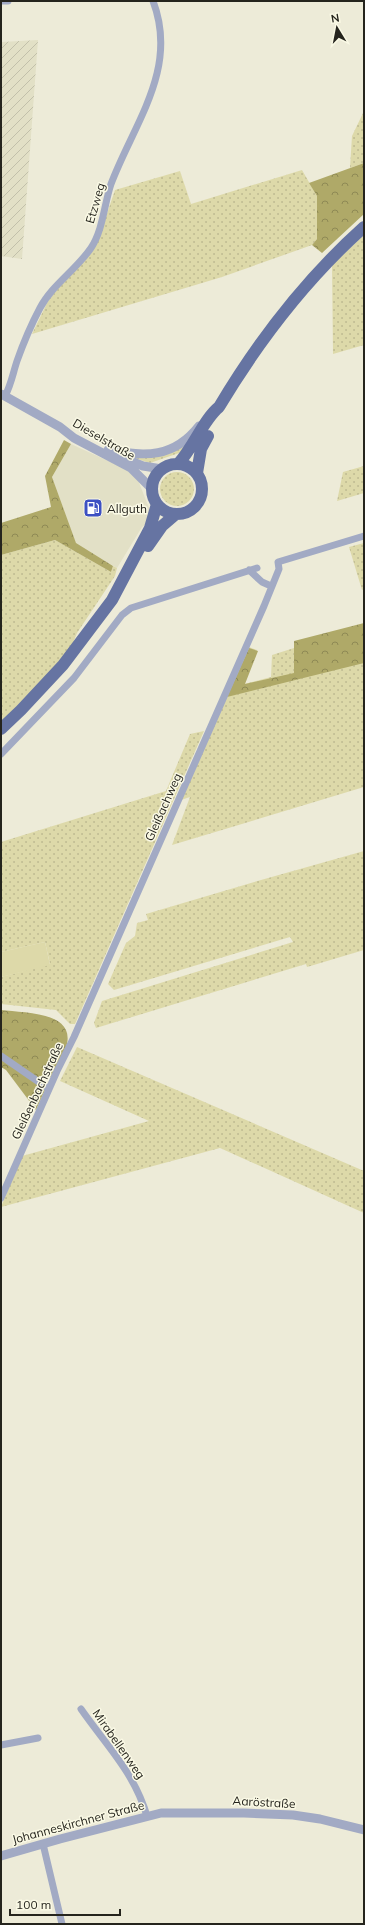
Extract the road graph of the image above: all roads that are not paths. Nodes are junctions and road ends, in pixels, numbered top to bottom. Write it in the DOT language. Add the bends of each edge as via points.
graph roads {
  1 [pos="8,1"];
  2 [pos="153,1"];
  3 [pos="1,2"];
  4 [pos="364,226"];
  5 [pos="3,395"];
  6 [pos="216,410"];
  7 [pos="60,427"];
  8 [pos="108,450"];
  9 [pos="178,464"];
  10 [pos="162,469"];
  11 [pos="196,473"];
  12 [pos="152,489"];
  13 [pos="157,504"];
  14 [pos="176,514"];
  15 [pos="364,536"];
  16 [pos="257,568"];
  17 [pos="249,570"];
  18 [pos="271,586"];
  19 [pos="117,591"];
  20 [pos="1,729"];
  21 [pos="1,754"];
  22 [pos="74,1037"];
  23 [pos="1,1056"];
  24 [pos="49,1089"];
  25 [pos="1,1198"];
  26 [pos="81,1709"];
  27 [pos="38,1738"];
  28 [pos="1,1744"];
  29 [pos="161,1813"];
  30 [pos="147,1816"];
  31 [pos="364,1830"];
  32 [pos="43,1844"];
  33 [pos="1,1856"];
  34 [pos="62,1924"];
  1 -- 3 [label="street"];
  2 -- 5 [label="street, Etzweg" via="161,24 162,45 153,91 111,185 94,242 40,308"];
  4 -- 6 [label="main road" via="314,275 292,302 253,353"];
  5 -- 7 [label="street, Dieselstraße"];
  6 -- 8 [label="street" via="182,442 170,449 143,455"];
  6 -- 9 [label="main road"];
  6 -- 11 [label="main road" via="218,415 201,450"];
  7 -- 8 [label="street, Dieselstraße"];
  7 -- 12 [label="street, Dieselstraße" via="74,438 131,468"];
  8 -- 10 [label="street, Dieselstraße" via="143,466"];
  9 -- 10 [label="main road"];
  9 -- 11 [label="main road" via="188,466"];
  10 -- 12 [label="main road" via="153,481"];
  11 -- 14 [label="main road" via="201,481 200,500 194,508"];
  12 -- 13 [label="main road"];
  13 -- 14 [label="main road"];
  13 -- 19 [label="main road" via="150,528"];
  14 -- 19 [label="main road" via="162,526 124,586"];
  15 -- 18 [label="street, Gleißachweg" via="278,562 279,569"];
  16 -- 17 [label="street"];
  17 -- 18 [label="street" via="262,582"];
  17 -- 21 [label="street" via="131,608 122,615 74,678"];
  18 -- 22 [label="street, Gleißachweg"];
  19 -- 20 [label="main road" via="63,665"];
  22 -- 24 [label="street, Gleißenbachstraße"];
  23 -- 24 [label="street"];
  24 -- 25 [label="street, Gleißenbachstraße"];
  26 -- 30 [label="street, Mirabellenweg" via="132,1778"];
  27 -- 28 [label="street"];
  29 -- 30 [label="street, Johanneskirchner Straße"];
  29 -- 31 [label="street, Aaröstraße" via="244,1812 293,1815"];
  30 -- 32 [label="street, Johanneskirchner Straße"];
  32 -- 33 [label="street, Johanneskirchner Straße"];
  32 -- 34 [label="street"];
}
